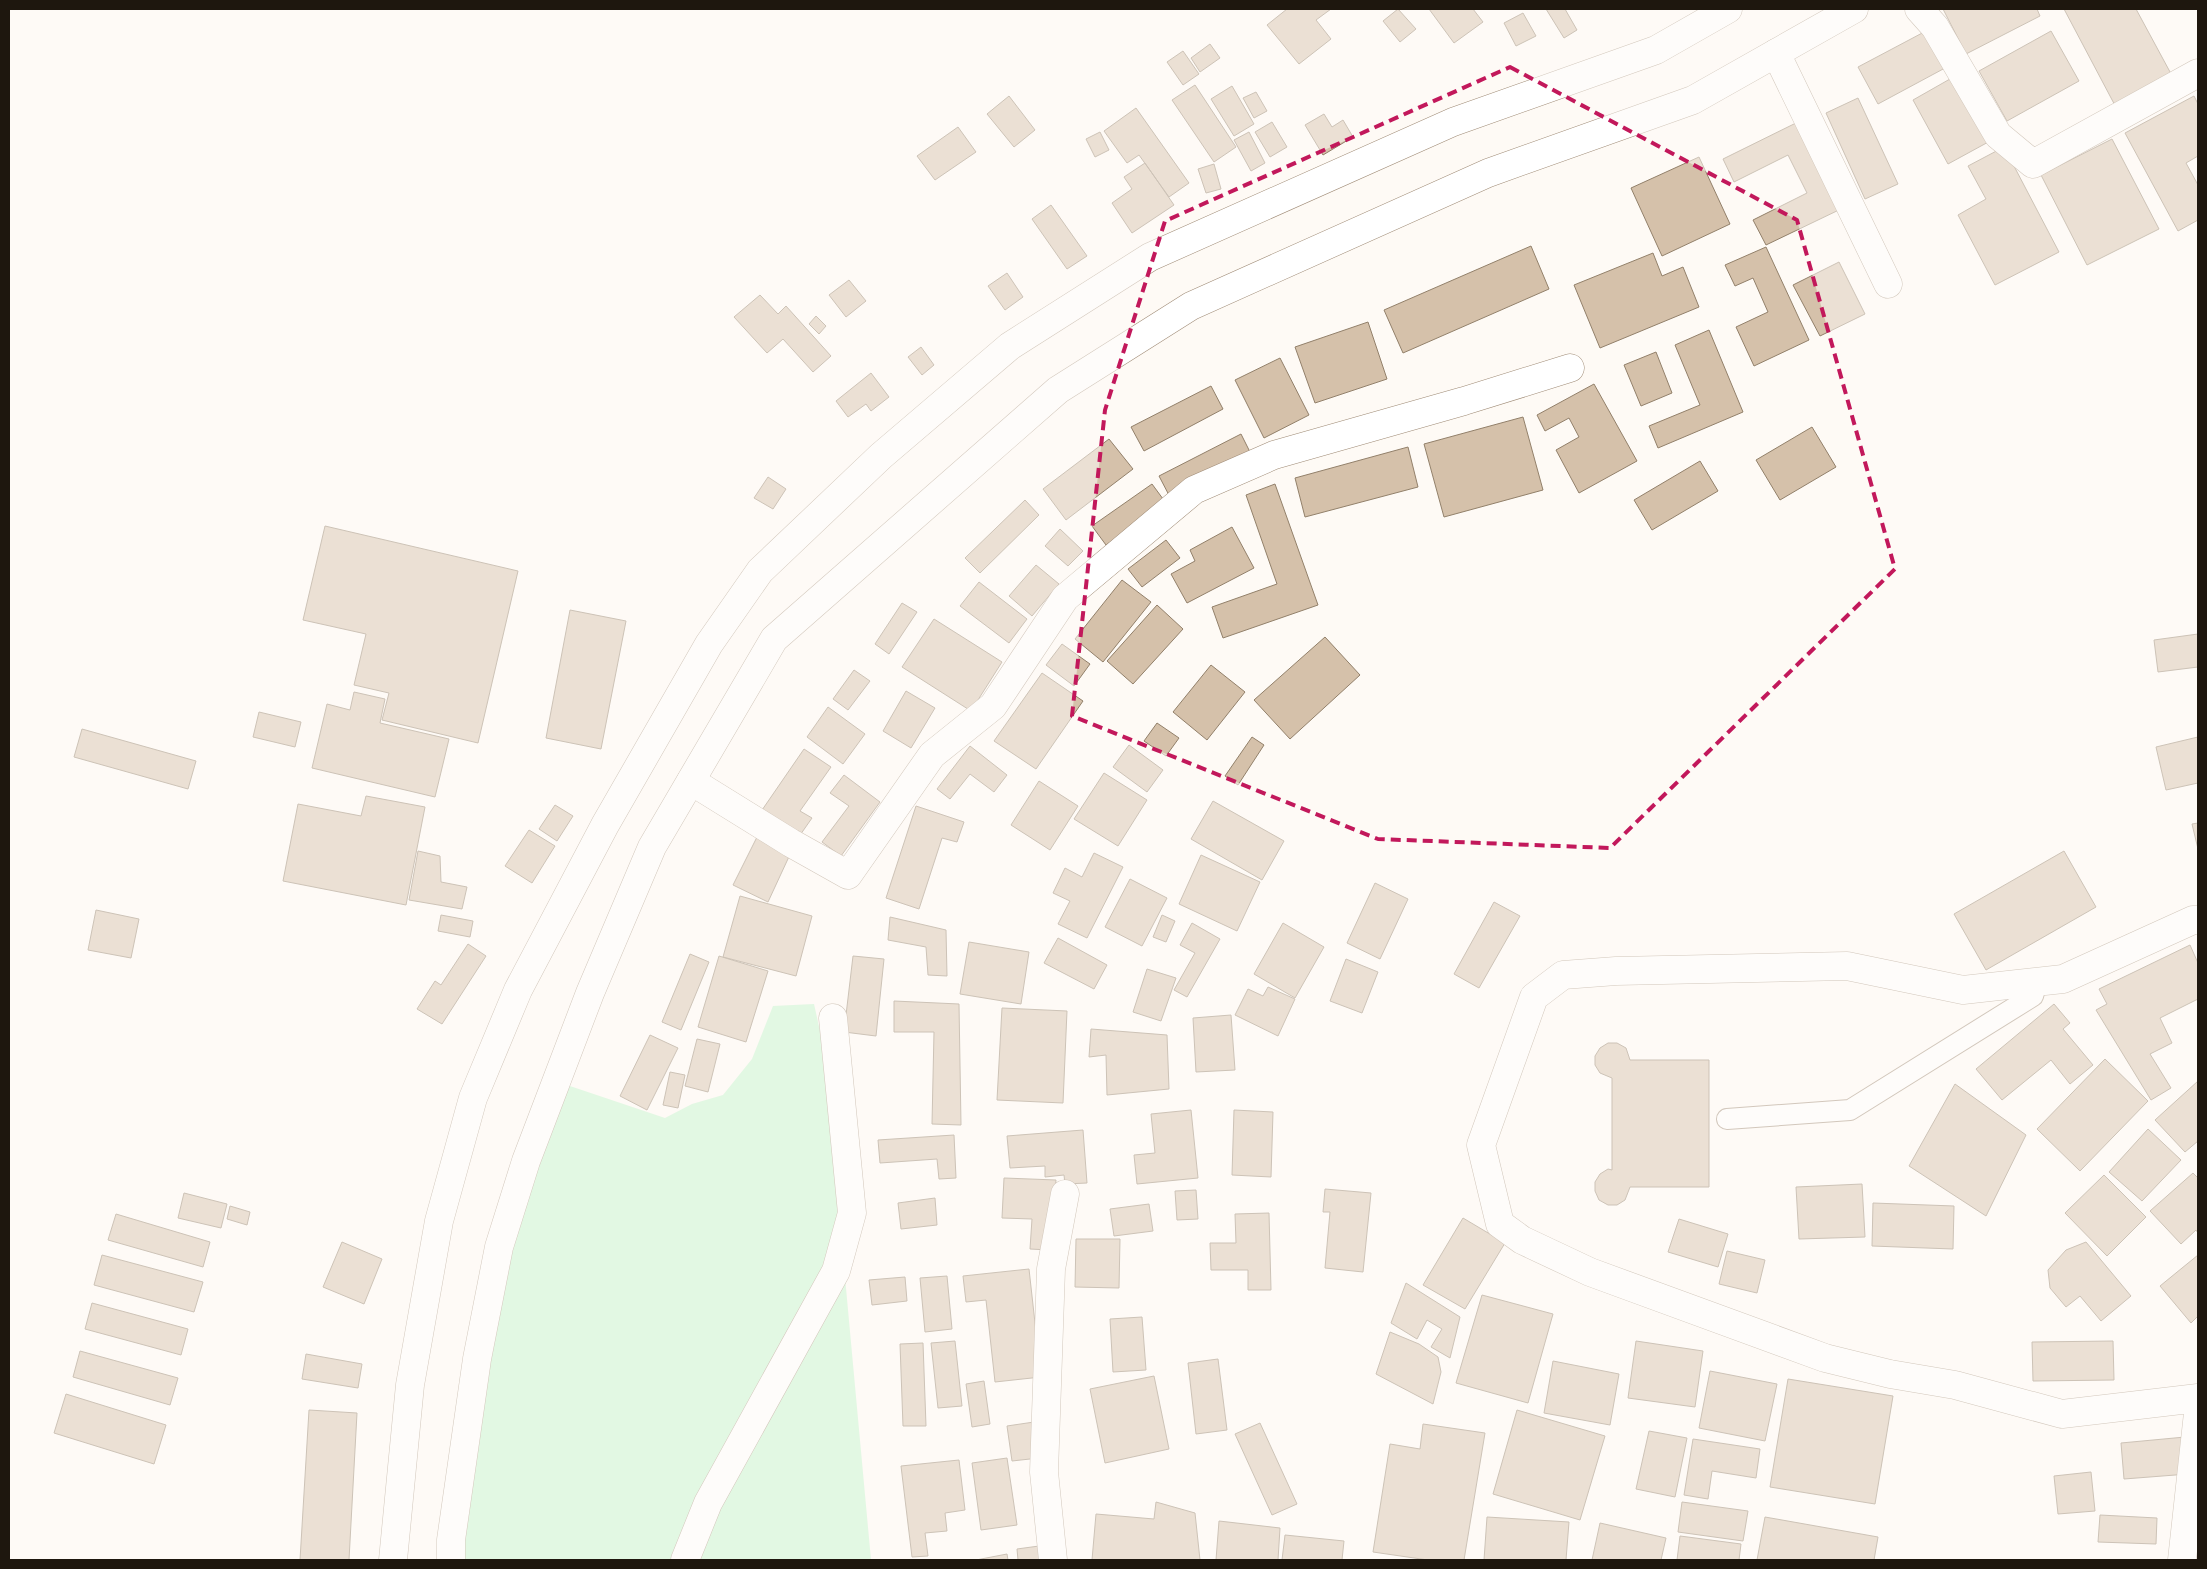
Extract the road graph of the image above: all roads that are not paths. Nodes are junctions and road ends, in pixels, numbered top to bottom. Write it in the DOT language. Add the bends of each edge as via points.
graph roads {
  1 [pos="1728,9"];
  2 [pos="1854,9"];
  3 [pos="1920,9"];
  4 [pos="1776,53"];
  5 [pos="2198,73"];
  6 [pos="1888,284"];
  7 [pos="1570,368"];
  8 [pos="691,781"];
  9 [pos="2196,925"];
  10 [pos="2037,982"];
  11 [pos="833,1018"];
  12 [pos="1727,1119"];
  13 [pos="1065,1194"];
  14 [pos="2198,1398"];
  15 [pos="2198,1413"];
  16 [pos="393,1560"];
  17 [pos="451,1560"];
  18 [pos="685,1560"];
  19 [pos="1054,1560"];
  20 [pos="2182,1560"];
  1 -- 16 [label="street" via="1656,50 1453,122 1150,257 1010,346 881,456 760,571 709,644 605,825 518,990 473,1098 439,1221 410,1385"];
  2 -- 4 [label="street"];
  3 -- 5 [label="street" via="1935,27 1998,136 2034,164"];
  4 -- 6 [label="street"];
  4 -- 8 [label="street" via="1693,100 1488,173 1191,306 1058,390 774,639"];
  7 -- 8 [label="street" via="1274,455 1194,490 1065,598 993,706 932,756 848,875"];
  8 -- 17 [label="street" via="652,846 526,1160 502,1238 477,1359 451,1540"];
  9 -- 10 [label="street" via="2063,979"];
  10 -- 12 [label="lane" via="2033,996 1850,1110"];
  10 -- 14 [label="street" via="1964,990 1847,966 1563,975 1534,997 1481,1145 1500,1224 1522,1240 1590,1272 1824,1358 1955,1385 2062,1414"];
  11 -- 18 [label="street" via="852,1213 836,1271 708,1504"];
  13 -- 19 [label="street" via="1051,1269 1044,1472"];
  15 -- 20 [label="street"];
}
